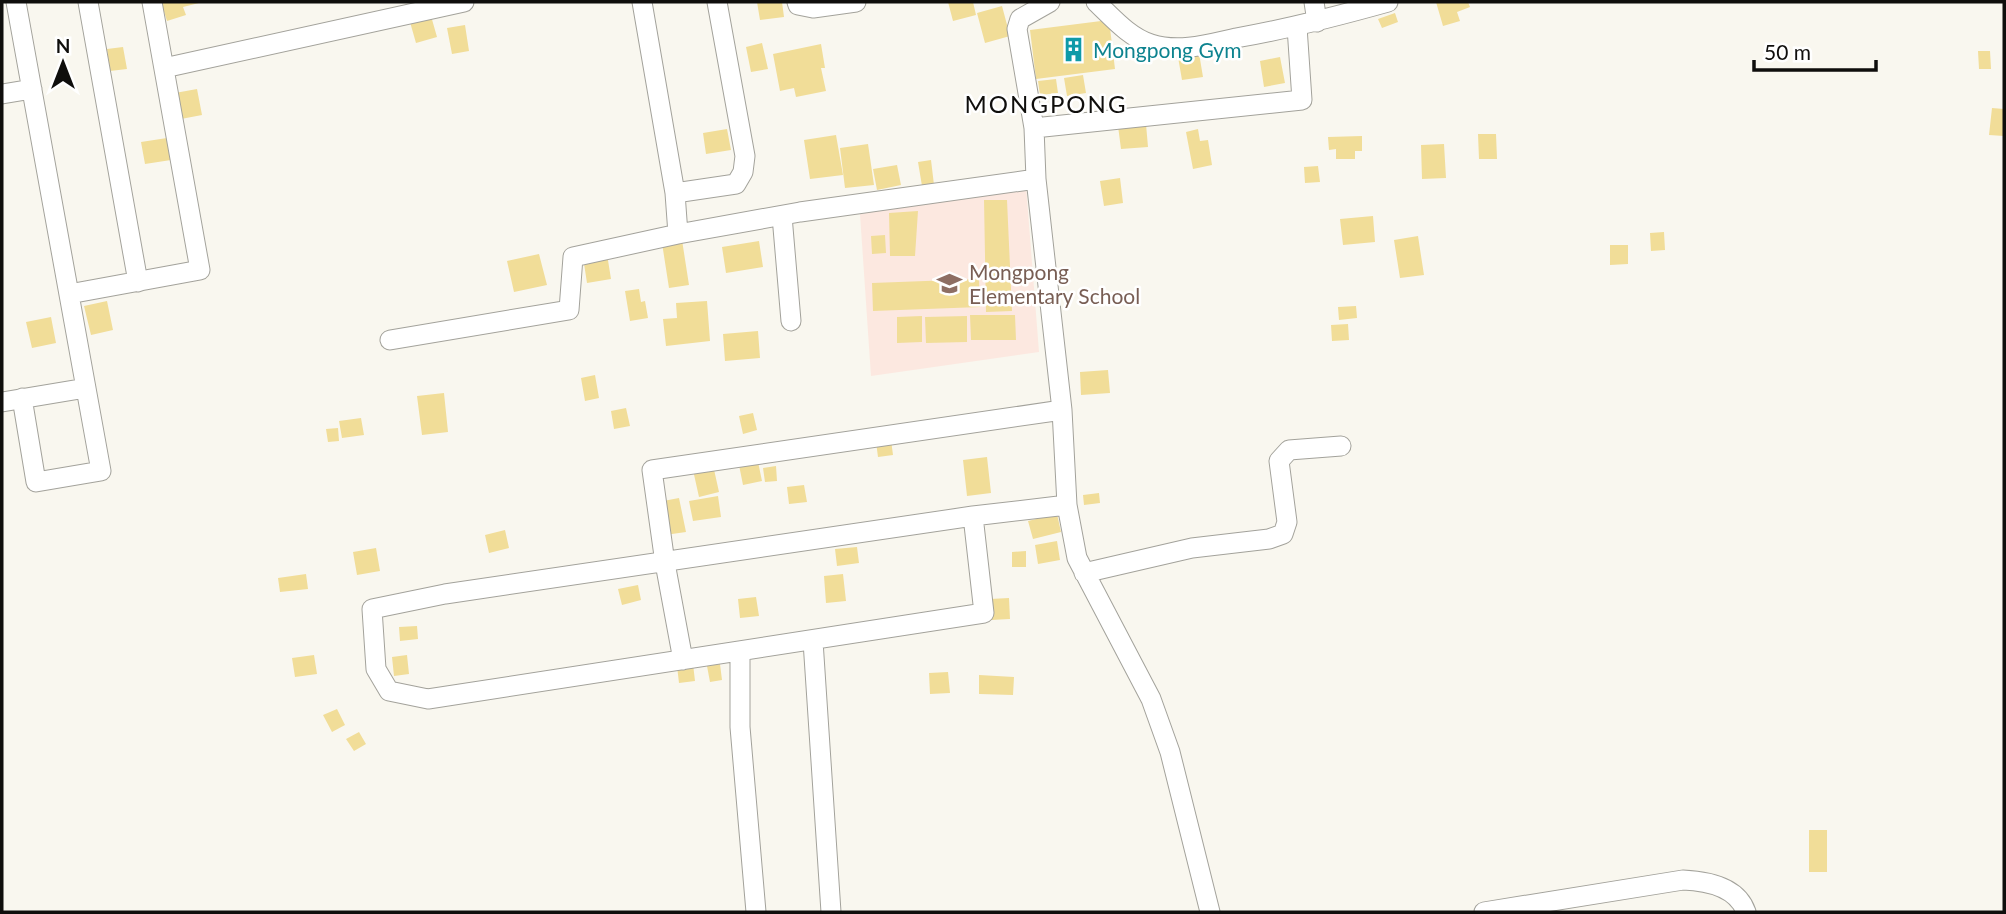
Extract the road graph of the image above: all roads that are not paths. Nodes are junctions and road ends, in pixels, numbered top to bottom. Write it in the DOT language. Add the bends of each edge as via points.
graph roads {
  1 [pos="16,2"];
  2 [pos="88,2"];
  3 [pos="152,2"];
  4 [pos="464,2"];
  5 [pos="642,2"];
  6 [pos="717,2"];
  7 [pos="797,2"];
  8 [pos="856,2"];
  9 [pos="1050,2"];
  10 [pos="1097,2"];
  11 [pos="1314,2"];
  12 [pos="1388,2"];
  13 [pos="1317,22"];
  14 [pos="1297,27"];
  15 [pos="164,68"];
  16 [pos="32,89"];
  17 [pos="2,94"];
  18 [pos="1034,128"];
  19 [pos="1036,179"];
  20 [pos="675,193"];
  21 [pos="782,216"];
  22 [pos="678,233"];
  23 [pos="138,282"];
  24 [pos="69,294"];
  25 [pos="790,321"];
  26 [pos="390,340"];
  27 [pos="86,388"];
  28 [pos="22,398"];
  29 [pos="2,402"];
  30 [pos="1062,410"];
  31 [pos="1341,446"];
  32 [pos="1067,505"];
  33 [pos="973,516"];
  34 [pos="665,563"];
  35 [pos="1084,573"];
  36 [pos="813,641"];
  37 [pos="740,651"];
  38 [pos="683,660"];
  39 [pos="756,912"];
  40 [pos="831,912"];
  41 [pos="1210,912"];
  42 [pos="1484,912"];
  43 [pos="1746,912"];
  1 -- 16 [label="street"];
  2 -- 23 [label="street"];
  3 -- 15 [label="street"];
  4 -- 15 [label="street"];
  5 -- 20 [label="street"];
  6 -- 20 [label="street" via="745,156 743,172 736,184"];
  7 -- 8 [label="street" via="813,8"];
  9 -- 18 [label="street" via="1020,19 1017,29"];
  10 -- 14 [label="street" via="1126,31 1167,48"];
  11 -- 13 [label="street"];
  12 -- 13 [label="street"];
  13 -- 14 [label="street"];
  14 -- 18 [label="street" via="1302,100"];
  15 -- 23 [label="street" via="201,271"];
  16 -- 17 [label="street"];
  16 -- 24 [label="street"];
  18 -- 19 [label="street"];
  19 -- 21 [label="street"];
  19 -- 30 [label="street"];
  20 -- 22 [label="street"];
  21 -- 22 [label="street"];
  21 -- 25 [label="street"];
  22 -- 26 [label="street" via="573,257 569,310"];
  23 -- 24 [label="street"];
  24 -- 27 [label="street"];
  27 -- 28 [label="street"];
  27 -- 28 [label="street" via="101,471 36,482"];
  28 -- 29 [label="street"];
  30 -- 32 [label="street"];
  30 -- 34 [label="street" via="652,470"];
  31 -- 35 [label="street" via="1289,450 1279,461 1287,522 1283,534 1192,548"];
  32 -- 33 [label="street"];
  32 -- 35 [label="street"];
  33 -- 34 [label="street"];
  33 -- 36 [label="street" via="984,613"];
  34 -- 38 [label="street"];
  34 -- 38 [label="street" via="372,609 376,669 389,691 428,699"];
  35 -- 41 [label="street" via="1151,699 1170,752"];
  36 -- 37 [label="street"];
  36 -- 40 [label="street"];
  37 -- 38 [label="street"];
  37 -- 39 [label="street" via="740,727"];
  42 -- 43 [label="street" via="1683,880 1708,881 1727,890"];
}
